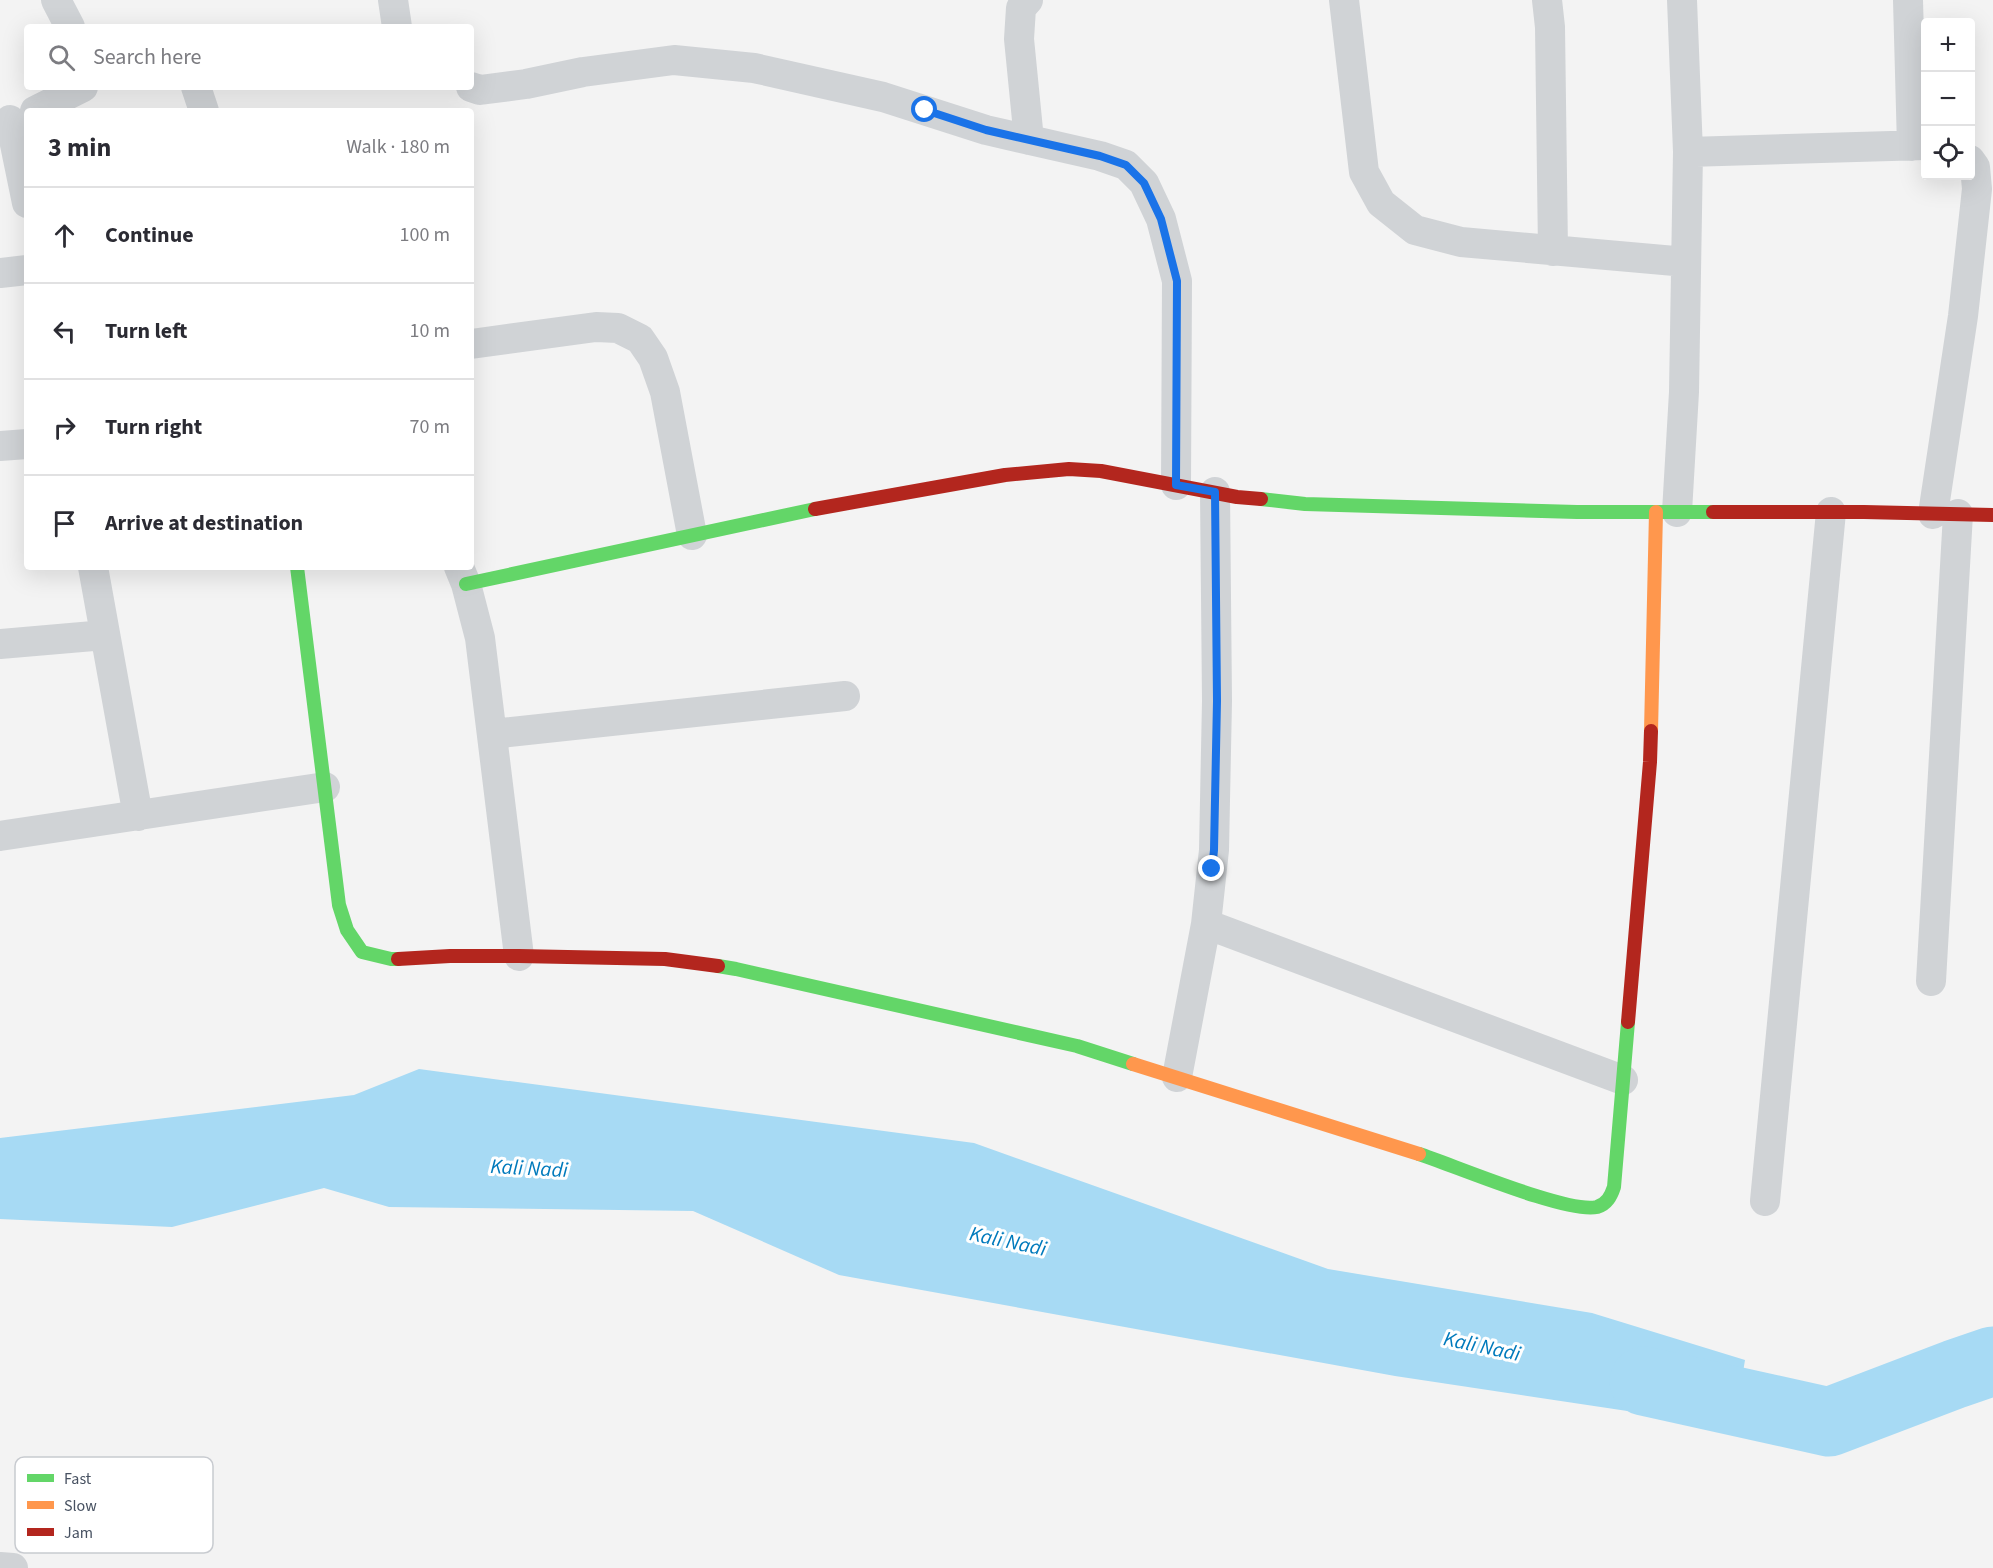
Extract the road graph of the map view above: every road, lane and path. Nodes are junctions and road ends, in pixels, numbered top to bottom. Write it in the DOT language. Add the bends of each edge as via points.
graph roads {
  1 [pos="56,0"];
  2 [pos="393,0"];
  3 [pos="1028,0"];
  4 [pos="1344,0"];
  5 [pos="1547,0"];
  6 [pos="1683,0"];
  7 [pos="1908,0"];
  8 [pos="68,24"];
  9 [pos="397,24"];
  10 [pos="474,88"];
  11 [pos="76,90"];
  12 [pos="197,90"];
  13 [pos="38,108"];
  14 [pos="203,108"];
  15 [pos="18,117"];
  16 [pos="1029,140"];
  17 [pos="1919,146"];
  18 [pos="1688,152"];
  19 [pos="1975,167"];
  20 [pos="24,174"];
  21 [pos="1553,251"];
  22 [pos="1686,262"];
  23 [pos="24,270"];
  24 [pos="0,273"];
  25 [pos="474,344"];
  26 [pos="24,444"];
  27 [pos="0,446"];
  28 [pos="1176,485"];
  29 [pos="1215,492"];
  30 [pos="1667,512"];
  31 [pos="1831,512"];
  32 [pos="1945,514"];
  33 [pos="1993,516"];
  34 [pos="692,535"];
  35 [pos="94,570"];
  36 [pos="297,570"];
  37 [pos="463,575"];
  38 [pos="105,635"];
  39 [pos="0,644"];
  40 [pos="845,696"];
  41 [pos="492,734"];
  42 [pos="325,787"];
  43 [pos="138,816"];
  44 [pos="0,836"];
  45 [pos="1206,924"];
  46 [pos="519,956"];
  47 [pos="1931,981"];
  48 [pos="1177,1077"];
  49 [pos="1623,1080"];
  50 [pos="1765,1201"];
  51 [pos="0,1567"];
  52 [pos="13,1568"];
  1 -- 8 [label="street"];
  2 -- 9 [label="street"];
  3 -- 16 [label="street" via="1021,8 1019,39"];
  4 -- 21 [label="street" via="1364,172 1381,203 1415,230 1461,242"];
  5 -- 21 [label="street"];
  6 -- 18 [label="street"];
  7 -- 17 [label="street"];
  10 -- 16 [label="street" via="525,84 674,60 754,68 883,97"];
  11 -- 13 [label="street"];
  12 -- 14 [label="street"];
  15 -- 20 [label="street"];
  16 -- 28 [label="street" via="1126,165 1144,183 1161,219 1177,281"];
  17 -- 18 [label="street"];
  18 -- 22 [label="street"];
  19 -- 32 [label="street" via="1977,189"];
  21 -- 22 [label="street"];
  22 -- 30 [label="street" via="1684,392"];
  23 -- 24 [label="street"];
  25 -- 34 [label="street" via="596,327 618,328 639,339 653,358 665,392"];
  26 -- 27 [label="street"];
  28 -- 29 [label="street"];
  28 -- 34 [label="street" via="1069,469 1005,475"];
  29 -- 30 [label="street" via="1305,504"];
  29 -- 45 [label="street" via="1214,850"];
  30 -- 31 [label="street"];
  30 -- 49 [label="street"];
  31 -- 32 [label="street"];
  31 -- 50 [label="street"];
  32 -- 33 [label="street"];
  32 -- 47 [label="street"];
  34 -- 37 [label="street"];
  35 -- 38 [label="street"];
  36 -- 42 [label="street"];
  37 -- 41 [label="street" via="480,638"];
  38 -- 39 [label="street"];
  38 -- 43 [label="street"];
  40 -- 41 [label="street"];
  41 -- 46 [label="street"];
  42 -- 43 [label="street"];
  42 -- 46 [label="street" via="339,905 346,930 362,952 391,959"];
  43 -- 44 [label="street"];
  45 -- 48 [label="street"];
  45 -- 49 [label="street"];
  46 -- 48 [label="street" via="665,959 736,969 1077,1046"];
  48 -- 49 [label="street" via="1450,1164 1528,1193 1572,1206 1597,1207 1610,1199 1614,1187"];
  51 -- 52 [label="street"];
}
